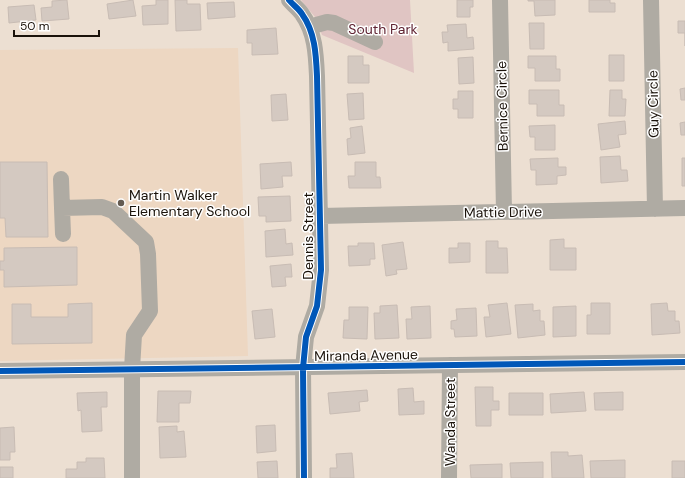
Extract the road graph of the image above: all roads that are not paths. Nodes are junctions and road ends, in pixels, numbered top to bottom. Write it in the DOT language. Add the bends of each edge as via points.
graph roads {
  1 [pos="289,0"];
  2 [pos="500,0"];
  3 [pos="651,0"];
  4 [pos="309,27"];
  5 [pos="375,42"];
  6 [pos="61,179"];
  7 [pos="62,208"];
  8 [pos="685,208"];
  9 [pos="655,209"];
  10 [pos="504,212"];
  11 [pos="321,216"];
  12 [pos="63,234"];
  13 [pos="685,362"];
  14 [pos="450,366"];
  15 [pos="303,368"];
  16 [pos="132,369"];
  17 [pos="0,371"];
  18 [pos="132,478"];
  19 [pos="304,478"];
  20 [pos="449,478"];
  1 -- 4 [label="street, Dennis Street" via="302,14"];
  2 -- 10 [label="street, Bernice Circle"];
  3 -- 9 [label="street, Guy Circle"];
  4 -- 5 [label="street" via="327,22 334,23"];
  4 -- 11 [label="street, Dennis Street" via="316,46"];
  6 -- 7 [label="street"];
  7 -- 12 [label="street"];
  7 -- 16 [label="street" via="102,207 113,211 146,242 150,312 134,335"];
  8 -- 9 [label="street, Mattie Drive"];
  9 -- 10 [label="street, Mattie Drive"];
  10 -- 11 [label="street, Mattie Drive"];
  11 -- 15 [label="street, Dennis Street" via="322,270 317,306 306,337"];
  13 -- 14 [label="street, Miranda Avenue"];
  14 -- 15 [label="street, Miranda Avenue"];
  14 -- 20 [label="street, Wanda Street"];
  15 -- 16 [label="street, Miranda Avenue"];
  15 -- 19 [label="street, Dennis Street"];
  16 -- 17 [label="street, Miranda Avenue"];
  16 -- 18 [label="street"];
}
